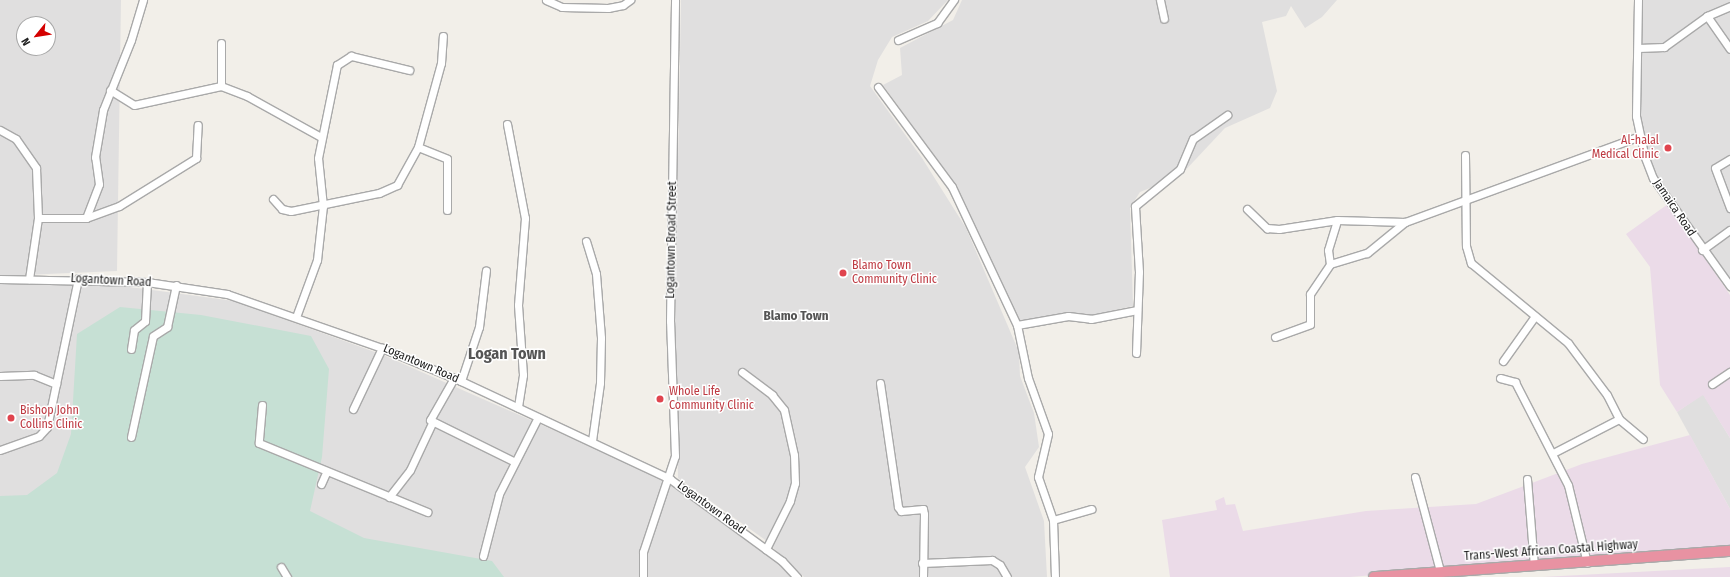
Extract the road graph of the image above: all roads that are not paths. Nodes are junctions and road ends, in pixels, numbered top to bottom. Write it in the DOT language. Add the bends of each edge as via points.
graph roads {
  1 [pos="143,0"];
  2 [pos="546,0"];
  3 [pos="630,0"];
  4 [pos="675,0"];
  5 [pos="954,0"];
  6 [pos="1160,0"];
  7 [pos="1638,0"];
  8 [pos="1730,6"];
  9 [pos="1707,16"];
  10 [pos="1164,19"];
  11 [pos="443,36"];
  12 [pos="898,40"];
  13 [pos="221,43"];
  14 [pos="1638,48"];
  15 [pos="1730,49"];
  16 [pos="409,70"];
  17 [pos="221,86"];
  18 [pos="878,87"];
  19 [pos="110,90"];
  20 [pos="1227,115"];
  21 [pos="507,124"];
  22 [pos="198,125"];
  23 [pos="0,130"];
  24 [pos="1640,136"];
  25 [pos="321,137"];
  26 [pos="418,147"];
  27 [pos="1465,155"];
  28 [pos="1730,159"];
  29 [pos="273,199"];
  30 [pos="1465,200"];
  31 [pos="323,206"];
  32 [pos="1246,208"];
  33 [pos="1730,208"];
  34 [pos="446,210"];
  35 [pos="38,218"];
  36 [pos="86,218"];
  37 [pos="1337,220"];
  38 [pos="1405,222"];
  39 [pos="1730,230"];
  40 [pos="586,241"];
  41 [pos="1702,250"];
  42 [pos="1330,264"];
  43 [pos="486,270"];
  44 [pos="78,278"];
  45 [pos="0,279"];
  46 [pos="29,279"];
  47 [pos="147,282"];
  48 [pos="176,285"];
  49 [pos="1730,286"];
  50 [pos="1137,310"];
  51 [pos="1535,316"];
  52 [pos="296,317"];
  53 [pos="1017,325"];
  54 [pos="1275,337"];
  55 [pos="382,348"];
  56 [pos="131,349"];
  57 [pos="1136,352"];
  58 [pos="1503,361"];
  59 [pos="742,372"];
  60 [pos="1730,372"];
  61 [pos="0,376"];
  62 [pos="1500,378"];
  63 [pos="458,379"];
  64 [pos="880,383"];
  65 [pos="56,384"];
  66 [pos="1712,384"];
  67 [pos="262,405"];
  68 [pos="518,408"];
  69 [pos="353,409"];
  70 [pos="538,417"];
  71 [pos="1619,419"];
  72 [pos="432,423"];
  73 [pos="131,437"];
  74 [pos="1643,439"];
  75 [pos="592,441"];
  76 [pos="0,450"];
  77 [pos="1552,453"];
  78 [pos="513,461"];
  79 [pos="326,473"];
  80 [pos="1415,477"];
  81 [pos="670,479"];
  82 [pos="1527,479"];
  83 [pos="321,484"];
  84 [pos="389,497"];
  85 [pos="1091,509"];
  86 [pos="427,512"];
  87 [pos="1053,520"];
  88 [pos="766,549"];
  89 [pos="1730,551"];
  90 [pos="483,556"];
  91 [pos="922,563"];
  92 [pos="1587,563"];
  93 [pos="1534,566"];
  94 [pos="281,567"];
  95 [pos="1440,571"];
  96 [pos="287,577"];
  97 [pos="643,577"];
  98 [pos="798,577"];
  99 [pos="923,577"];
  100 [pos="1007,577"];
  101 [pos="1055,577"];
  102 [pos="1374,577"];
  1 -- 19 [label="street" via="131,40"];
  2 -- 3 [label="street" via="562,7 608,8 623,5"];
  4 -- 81 [label="street, Logantown Broad Street" via="670,328 675,456"];
  5 -- 12 [label="street" via="937,23"];
  6 -- 10 [label="street"];
  7 -- 14 [label="street, Jamaica Road"];
  8 -- 9 [label="street"];
  9 -- 14 [label="street" via="1664,46"];
  9 -- 15 [label="street"];
  11 -- 26 [label="street" via="441,63"];
  13 -- 17 [label="street"];
  14 -- 24 [label="street, Jamaica Road" via="1636,116"];
  16 -- 25 [label="street" via="356,56 342,59 335,70"];
  17 -- 19 [label="street" via="134,105"];
  17 -- 25 [label="street" via="247,96"];
  18 -- 53 [label="street" via="952,187"];
  19 -- 36 [label="street" via="96,147 98,184"];
  20 -- 50 [label="street" via="1193,139 1180,169 1136,206"];
  21 -- 68 [label="street" via="525,218 518,305 523,375"];
  22 -- 36 [label="street" via="197,152 193,161 119,206"];
  23 -- 35 [label="street" via="16,139 36,168"];
  24 -- 30 [label="street" via="1567,166"];
  24 -- 41 [label="street, Jamaica Road" via="1653,178"];
  25 -- 31 [label="street" via="318,168"];
  26 -- 31 [label="street" via="397,185 379,193"];
  26 -- 34 [label="street" via="447,159"];
  27 -- 30 [label="street"];
  28 -- 33 [label="street" via="1715,168"];
  29 -- 31 [label="street" via="282,209 290,211"];
  30 -- 38 [label="street"];
  30 -- 51 [label="street" via="1466,246 1471,262"];
  31 -- 52 [label="street" via="317,260"];
  32 -- 37 [label="street" via="1267,228"];
  35 -- 36 [label="street"];
  35 -- 46 [label="street"];
  37 -- 38 [label="street"];
  37 -- 42 [label="street" via="1328,250"];
  38 -- 42 [label="street" via="1367,253"];
  39 -- 41 [label="street"];
  40 -- 75 [label="street" via="596,274 601,338 600,383"];
  41 -- 49 [label="street, Jamaica Road"];
  42 -- 54 [label="street" via="1310,294 1310,324"];
  43 -- 63 [label="street" via="479,327"];
  44 -- 46 [label="street, Logantown Road"];
  44 -- 47 [label="street, Logantown Road"];
  44 -- 65 [label="street"];
  45 -- 46 [label="street, Logantown Road"];
  47 -- 48 [label="street, Logantown Road"];
  47 -- 56 [label="street" via="145,321 134,330"];
  48 -- 52 [label="street, Logantown Road" via="227,294"];
  48 -- 73 [label="street" via="168,328 153,336"];
  50 -- 53 [label="street" via="1091,319 1068,316"];
  50 -- 57 [label="street"];
  51 -- 58 [label="street"];
  51 -- 71 [label="street" via="1577,354 1607,395"];
  52 -- 55 [label="street, Logantown Road"];
  53 -- 87 [label="street" via="1028,378 1048,434 1038,477"];
  55 -- 63 [label="street, Logantown Road"];
  55 -- 69 [label="street"];
  59 -- 88 [label="street" via="772,395 784,410 794,455 795,483 790,501"];
  60 -- 66 [label="street"];
  61 -- 65 [label="street" via="34,375"];
  62 -- 77 [label="street" via="1515,382"];
  63 -- 68 [label="street, Logantown Road"];
  63 -- 72 [label="street" via="431,416"];
  64 -- 91 [label="street" via="899,510 923,509"];
  65 -- 76 [label="street" via="45,430"];
  67 -- 79 [label="street" via="258,443"];
  68 -- 70 [label="street, Logantown Road"];
  70 -- 75 [label="street, Logantown Road"];
  70 -- 78 [label="street"];
  71 -- 74 [label="street"];
  71 -- 77 [label="street"];
  72 -- 78 [label="street"];
  72 -- 84 [label="street" via="410,470"];
  75 -- 81 [label="street, Logantown Road"];
  77 -- 92 [label="street" via="1568,485"];
  78 -- 90 [label="street" via="499,494"];
  79 -- 83 [label="street"];
  79 -- 84 [label="street"];
  80 -- 95 [label="street"];
  81 -- 88 [label="street, Logantown Road"];
  81 -- 97 [label="street, Logantown Broad Street" via="643,552"];
  82 -- 93 [label="street"];
  84 -- 86 [label="street"];
  85 -- 87 [label="street"];
  87 -- 101 [label="street"];
  88 -- 98 [label="street, Logantown Road"];
  89 -- 92 [label="highway, Trans-West African Coastal Highway"];
  91 -- 99 [label="street"];
  91 -- 100 [label="street" via="992,560 1000,565"];
  92 -- 93 [label="highway, Trans-West African Coastal Highway"];
  93 -- 95 [label="highway, Trans-West African Coastal Highway"];
  94 -- 96 [label="street"];
  95 -- 102 [label="highway, Trans-West African Coastal Highway"];
}
